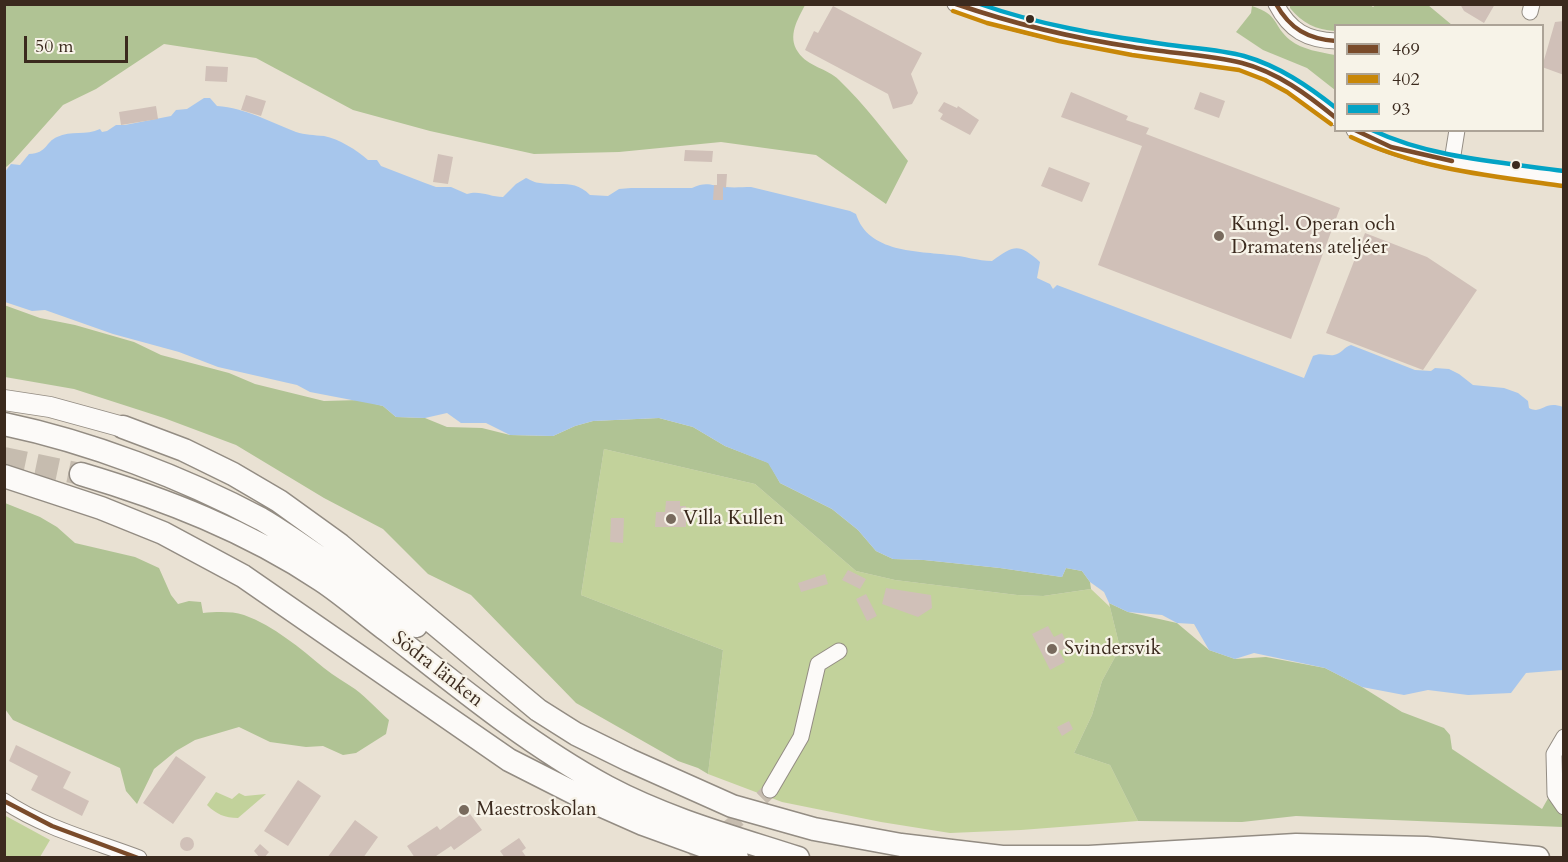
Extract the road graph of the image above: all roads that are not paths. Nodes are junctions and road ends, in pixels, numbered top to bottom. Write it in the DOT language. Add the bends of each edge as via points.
graph roads {
  1 [pos="955,4"];
  2 [pos="1276,4"];
  3 [pos="1334,41"];
  4 [pos="1334,117"];
  5 [pos="1358,132"];
  6 [pos="1457,132"];
  7 [pos="1452,161"];
  8 [pos="1563,179"];
  9 [pos="4,400"];
  10 [pos="4,424"];
  11 [pos="123,427"];
  12 [pos="81,474"];
  13 [pos="4,476"];
  14 [pos="839,651"];
  15 [pos="538,710"];
  16 [pos="1563,737"];
  17 [pos="770,790"];
  18 [pos="4,801"];
  19 [pos="1562,804"];
  20 [pos="139,858"];
  21 [pos="737,858"];
  22 [pos="798,858"];
  23 [pos="1538,858"];
  1 -- 4 [label="street" via="1078,37 1241,63 1300,89"];
  2 -- 3 [label="street" via="1290,25 1304,35"];
  5 -- 7 [label="street" via="1392,147"];
  6 -- 7 [label="street"];
  7 -- 8 [label="street"];
  9 -- 11 [label="main road" via="50,407"];
  10 -- 15 [label="highway, Södra länken" via="65,439 128,461 263,520"];
  11 -- 15 [label="highway" via="184,450 279,501 340,545"];
  12 -- 22 [label="highway, Södra länken" via="182,508 280,555 322,580 506,723 607,787 701,827"];
  13 -- 21 [label="highway" via="162,533 243,576 509,760 643,824"];
  14 -- 17 [label="street" via="818,664 801,736"];
  15 -- 23 [label="highway" via="586,739 732,806 814,829 901,844 1002,857 1089,857 1296,845 1426,848"];
  16 -- 19 [label="street" via="1554,754 1555,794"];
  18 -- 20 [label="street" via="24,813"];
}
